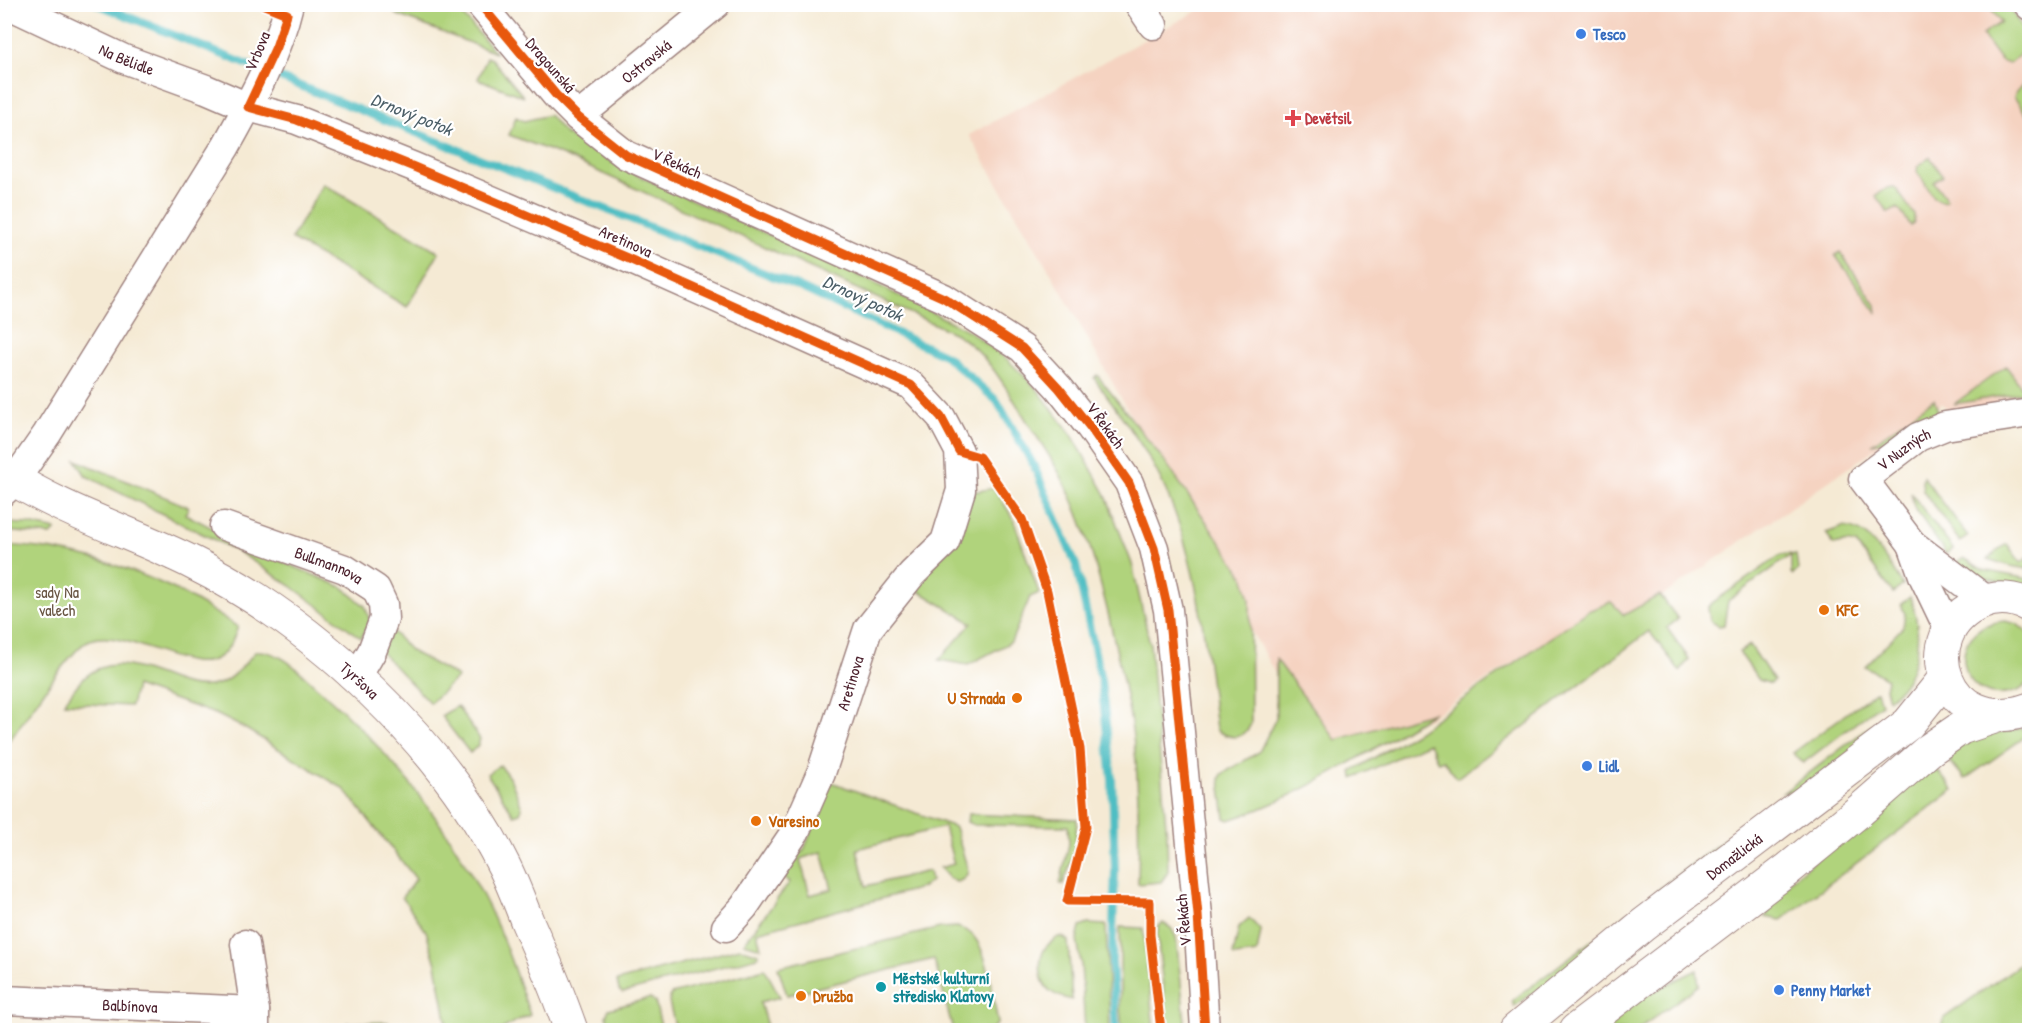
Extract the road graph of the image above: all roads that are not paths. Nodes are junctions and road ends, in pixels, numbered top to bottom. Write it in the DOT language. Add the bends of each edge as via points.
graph roads {
  1 [pos="8,4"];
  2 [pos="289,4"];
  3 [pos="480,4"];
  4 [pos="716,4"];
  5 [pos="251,100"];
  6 [pos="578,117"];
  7 [pos="2030,413"];
  8 [pos="8,481"];
  9 [pos="224,526"];
  10 [pos="1912,544"];
  11 [pos="2014,601"];
  12 [pos="1949,630"];
  13 [pos="357,677"];
  14 [pos="1946,677"];
  15 [pos="2030,709"];
  16 [pos="1997,716"];
  17 [pos="726,927"];
  18 [pos="245,944"];
  19 [pos="4,1000"];
  20 [pos="255,1021"];
  21 [pos="571,1030"];
  22 [pos="1205,1030"];
  23 [pos="1516,1030"];
  24 [pos="1576,1030"];
  1 -- 5 [label="street, Na Bělidle" via="124,58 206,89"];
  2 -- 5 [label="street, Vrbova" via="276,47"];
  3 -- 6 [label="street, Dragounská"];
  4 -- 6 [label="street, Ostravská"];
  5 -- 8 [label="street, Vrbova" via="55,422"];
  5 -- 17 [label="street, Aretinova" via="627,258 911,385 941,417 959,451 961,490 945,542 912,574 868,629 821,773 795,832"];
  6 -- 22 [label="street, V Řekách" via="626,155 944,298 1022,348 1090,427 1129,483 1154,548 1168,610 1198,915"];
  7 -- 10 [label="street, V Nuzných" via="1945,426 1918,437 1863,479"];
  8 -- 13 [label="main road, Tyršova" via="193,563 245,591"];
  9 -- 13 [label="street, Bullmannova" via="345,569 376,589 384,619"];
  10 -- 11 [label="street, V Nuzných"];
  10 -- 12 [label="street, V Nuzných"];
  11 -- 12 [label="main road" via="1971,607"];
  12 -- 14 [label="main road" via="1944,645"];
  13 -- 21 [label="main road, Tyršova" via="400,720 469,807 504,866"];
  14 -- 16 [label="main road" via="1965,704"];
  14 -- 23 [label="main road, Domažlická" via="1908,724 1643,925"];
  15 -- 16 [label="main road"];
  16 -- 24 [label="main road" via="1961,728 1929,750 1787,870"];
  18 -- 20 [label="street"];
  19 -- 20 [label="street, Balbínova"];
}
